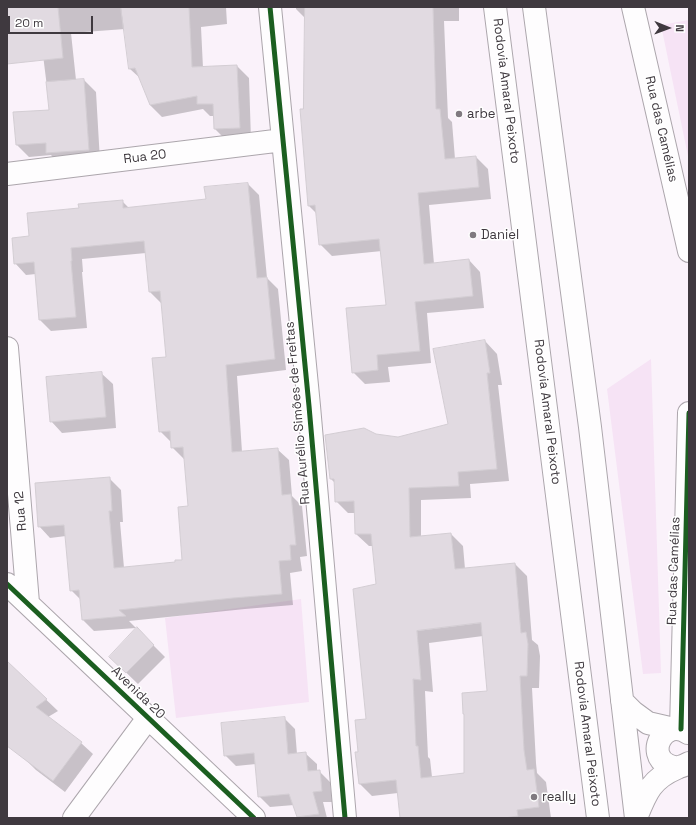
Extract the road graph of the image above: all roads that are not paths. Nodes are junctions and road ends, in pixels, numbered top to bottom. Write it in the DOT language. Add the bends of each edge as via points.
graph roads {
  1 [pos="270,7"];
  2 [pos="495,7"];
  3 [pos="534,7"];
  4 [pos="633,7"];
  5 [pos="283,140"];
  6 [pos="7,174"];
  7 [pos="689,251"];
  8 [pos="7,348"];
  9 [pos="689,413"];
  10 [pos="7,584"];
  11 [pos="28,603"];
  12 [pos="622,701"];
  13 [pos="148,718"];
  14 [pos="681,730"];
  15 [pos="686,765"];
  16 [pos="74,818"];
  17 [pos="254,818"];
  18 [pos="345,818"];
  19 [pos="598,818"];
  20 [pos="636,818"];
  1 -- 5 [label="main road, Rua Aurélio Simões de Freitas"];
  2 -- 19 [label="main road, Rodovia Amaral Peixoto"];
  3 -- 12 [label="main road" via="590,427"];
  4 -- 7 [label="main road, Rua das Camélias"];
  5 -- 6 [label="main road, Rua 20"];
  5 -- 18 [label="main road, Rua Aurélio Simões de Freitas"];
  8 -- 11 [label="main road, Rua 12"];
  9 -- 14 [label="main road, Rua das Camélias"];
  10 -- 11 [label="main road, Avenida 20"];
  11 -- 13 [label="main road, Avenida 20"];
  12 -- 14 [label="main road" via="648,723"];
  12 -- 20 [label="main road"];
  13 -- 16 [label="main road"];
  13 -- 17 [label="main road, Avenida 20"];
  14 -- 15 [label="main road" via="668,731 663,735 659,740 658,753 665,764"];
  15 -- 20 [label="main road" via="665,773 654,782"];
}
